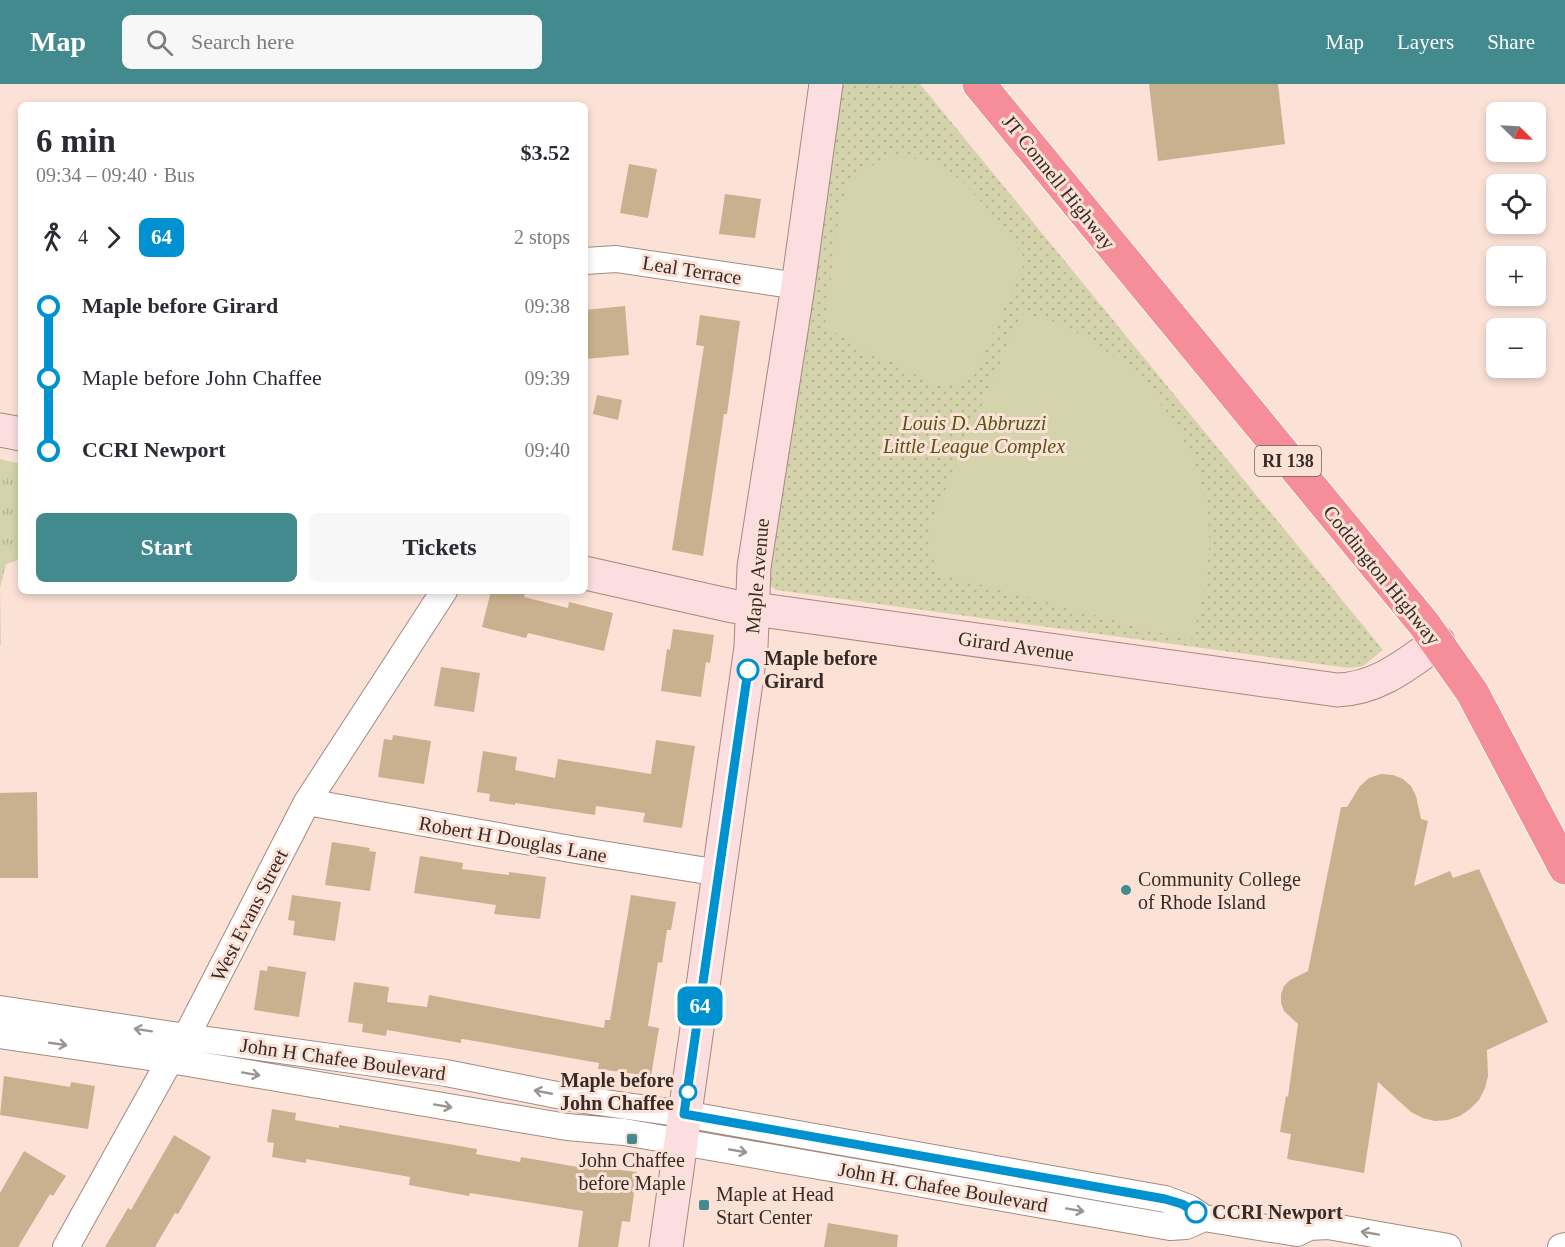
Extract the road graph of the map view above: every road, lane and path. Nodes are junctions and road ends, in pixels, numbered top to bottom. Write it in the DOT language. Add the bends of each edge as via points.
graph roads {
  1 [pos="826,84"];
  2 [pos="979,84"];
  3 [pos="588,261"];
  4 [pos="1139,280"];
  5 [pos="798,286"];
  6 [pos="0,430"];
  7 [pos="18,433"];
  8 [pos="588,574"];
  9 [pos="442,594"];
  10 [pos="753,609"];
  11 [pos="1438,642"];
  12 [pos="307,802"];
  13 [pos="1565,868"];
  14 [pos="720,873"];
  15 [pos="0,1009"];
  16 [pos="0,1035"];
  17 [pos="186,1037"];
  18 [pos="170,1060"];
  19 [pos="682,1128"];
  20 [pos="1305,1240"];
  21 [pos="66,1247"];
  22 [pos="666,1247"];
  23 [pos="1448,1247"];
  1 -- 5 [label="street, Maple Avenue"];
  2 -- 4 [label="highway, JT Connell Highway / RI 138"];
  3 -- 5 [label="street, Leal Terrace" via="616,259"];
  4 -- 11 [label="highway, Coddington Highway / RI 138"];
  5 -- 10 [label="street, Maple Avenue" via="754,567"];
  6 -- 7 [label="street"];
  8 -- 10 [label="street, Girard Avenue"];
  9 -- 12 [label="street, West Evans Street"];
  10 -- 11 [label="street, Girard Avenue" via="1337,690 1367,686 1386,678"];
  10 -- 14 [label="street, Maple Avenue"];
  11 -- 13 [label="highway, Coddington Highway / RI 138" via="1476,699"];
  12 -- 14 [label="street, Robert H Douglas Lane"];
  12 -- 17 [label="street, West Evans Street"];
  14 -- 19 [label="street, Maple Avenue"];
  17 -- 15 [label="street, John H Chafee Boulevard, one-way"];
  16 -- 18 [label="street, John H Chafee Boulevard, one-way"];
  17 -- 18 [label="street, West Evans Street"];
  19 -- 17 [label="street, John H Chafee Boulevard, one-way" via="577,1099 446,1072"];
  18 -- 19 [label="street, John H Chafee Boulevard, one-way" via="567,1127 624,1132"];
  18 -- 21 [label="street, West Evans Street"];
  19 -- 20 [label="street, John H. Chafee Boulevard" via="1165,1199 1204,1218"];
  19 -- 22 [label="street, Maple Avenue"];
  23 -- 20 [label="street, John H. Chafee Boulevard, one-way" via="1328,1226 1310,1227"];
}
